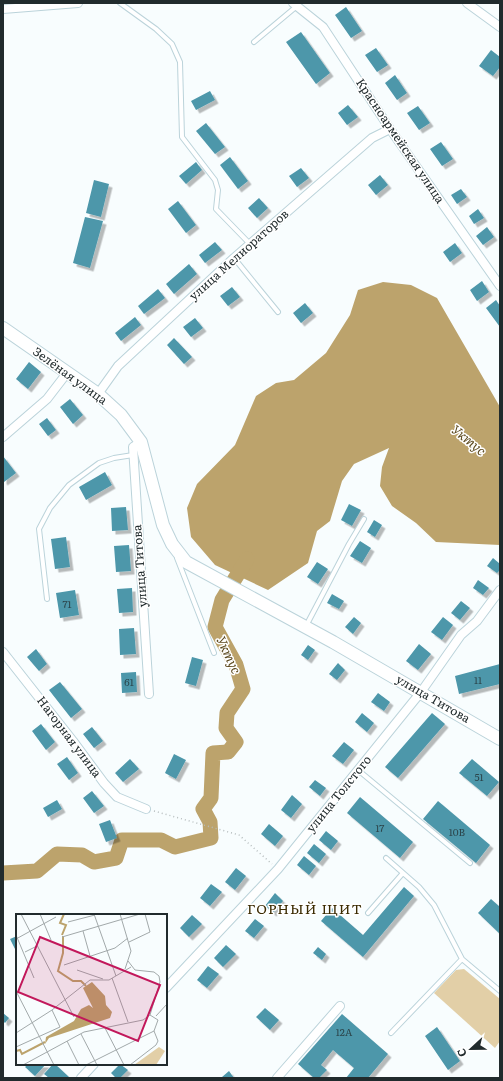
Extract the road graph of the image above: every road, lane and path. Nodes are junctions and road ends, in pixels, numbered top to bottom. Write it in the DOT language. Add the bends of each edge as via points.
graph roads {
  1 [pos="78,3"];
  2 [pos="120,3"];
  3 [pos="467,3"];
  4 [pos="49,4"];
  5 [pos="295,4"];
  6 [pos="3,9"];
  7 [pos="500,27"];
  8 [pos="254,42"];
  9 [pos="390,129"];
  10 [pos="250,244"];
  11 [pos="234,258"];
  12 [pos="500,286"];
  13 [pos="278,312"];
  14 [pos="3,328"];
  15 [pos="66,373"];
  16 [pos="98,394"];
  17 [pos="3,437"];
  18 [pos="141,442"];
  19 [pos="133,455"];
  20 [pos="364,519"];
  21 [pos="172,544"];
  22 [pos="186,562"];
  23 [pos="500,590"];
  24 [pos="47,599"];
  25 [pos="305,627"];
  26 [pos="3,652"];
  27 [pos="214,653"];
  28 [pos="421,692"];
  29 [pos="148,694"];
  30 [pos="500,739"];
  31 [pos="358,770"];
  32 [pos="146,809"];
  33 [pos="386,858"];
  34 [pos="470,863"];
  35 [pos="278,869"];
  36 [pos="403,873"];
  37 [pos="368,913"];
  38 [pos="462,959"];
  39 [pos="167,987"];
  40 [pos="500,991"];
  41 [pos="340,1006"];
  42 [pos="391,1033"];
  43 [pos="93,1065"];
  44 [pos="85,1077"];
  45 [pos="277,1078"];
  1 -- 4 [label="street"];
  2 -- 10 [label="lane" via="172,44 180,62 182,137 215,180 218,190 216,209"];
  3 -- 7 [label="street"];
  4 -- 6 [label="street"];
  5 -- 8 [label="lane"];
  5 -- 9 [label="street, Красноармейская улица" via="323,27"];
  9 -- 10 [label="street, улица Мелиораторов" via="372,138"];
  9 -- 12 [label="street, Красноармейская улица"];
  10 -- 11 [label="street, улица Мелиораторов"];
  11 -- 13 [label="lane"];
  11 -- 16 [label="street, улица Мелиораторов" via="118,366"];
  14 -- 15 [label="street, Зелёная улица"];
  15 -- 16 [label="street, Зелёная улица"];
  15 -- 17 [label="street" via="47,399"];
  16 -- 18 [label="street, Зелёная улица" via="121,415"];
  18 -- 19 [label="street" via="133,447"];
  18 -- 21 [label="street, Зелёная улица" via="163,525"];
  19 -- 24 [label="lane" via="99,463 69,485 50,508 39,529"];
  19 -- 29 [label="street, улица Титова"];
  20 -- 25 [label="lane" via="348,544"];
  21 -- 22 [label="street, Зелёная улица"];
  21 -- 27 [label="lane"];
  22 -- 25 [label="street, улица Титова"];
  23 -- 28 [label="street, улица Толстого" via="477,621 461,635"];
  25 -- 28 [label="street, улица Титова"];
  26 -- 32 [label="street, Нагорная улица" via="104,783 117,797"];
  28 -- 30 [label="street, улица Титова"];
  28 -- 31 [label="street, улица Толстого"];
  31 -- 34 [label="lane"];
  31 -- 35 [label="street, улица Толстого"];
  32 -- 35 [label="path" via="239,835"];
  33 -- 36 [label="lane"];
  35 -- 39 [label="street, улица Толстого"];
  36 -- 37 [label="lane"];
  36 -- 38 [label="lane" via="434,905"];
  38 -- 40 [label="lane"];
  38 -- 42 [label="lane"];
  41 -- 45 [label="street"];
  43 -- 44 [label="street"];
}
